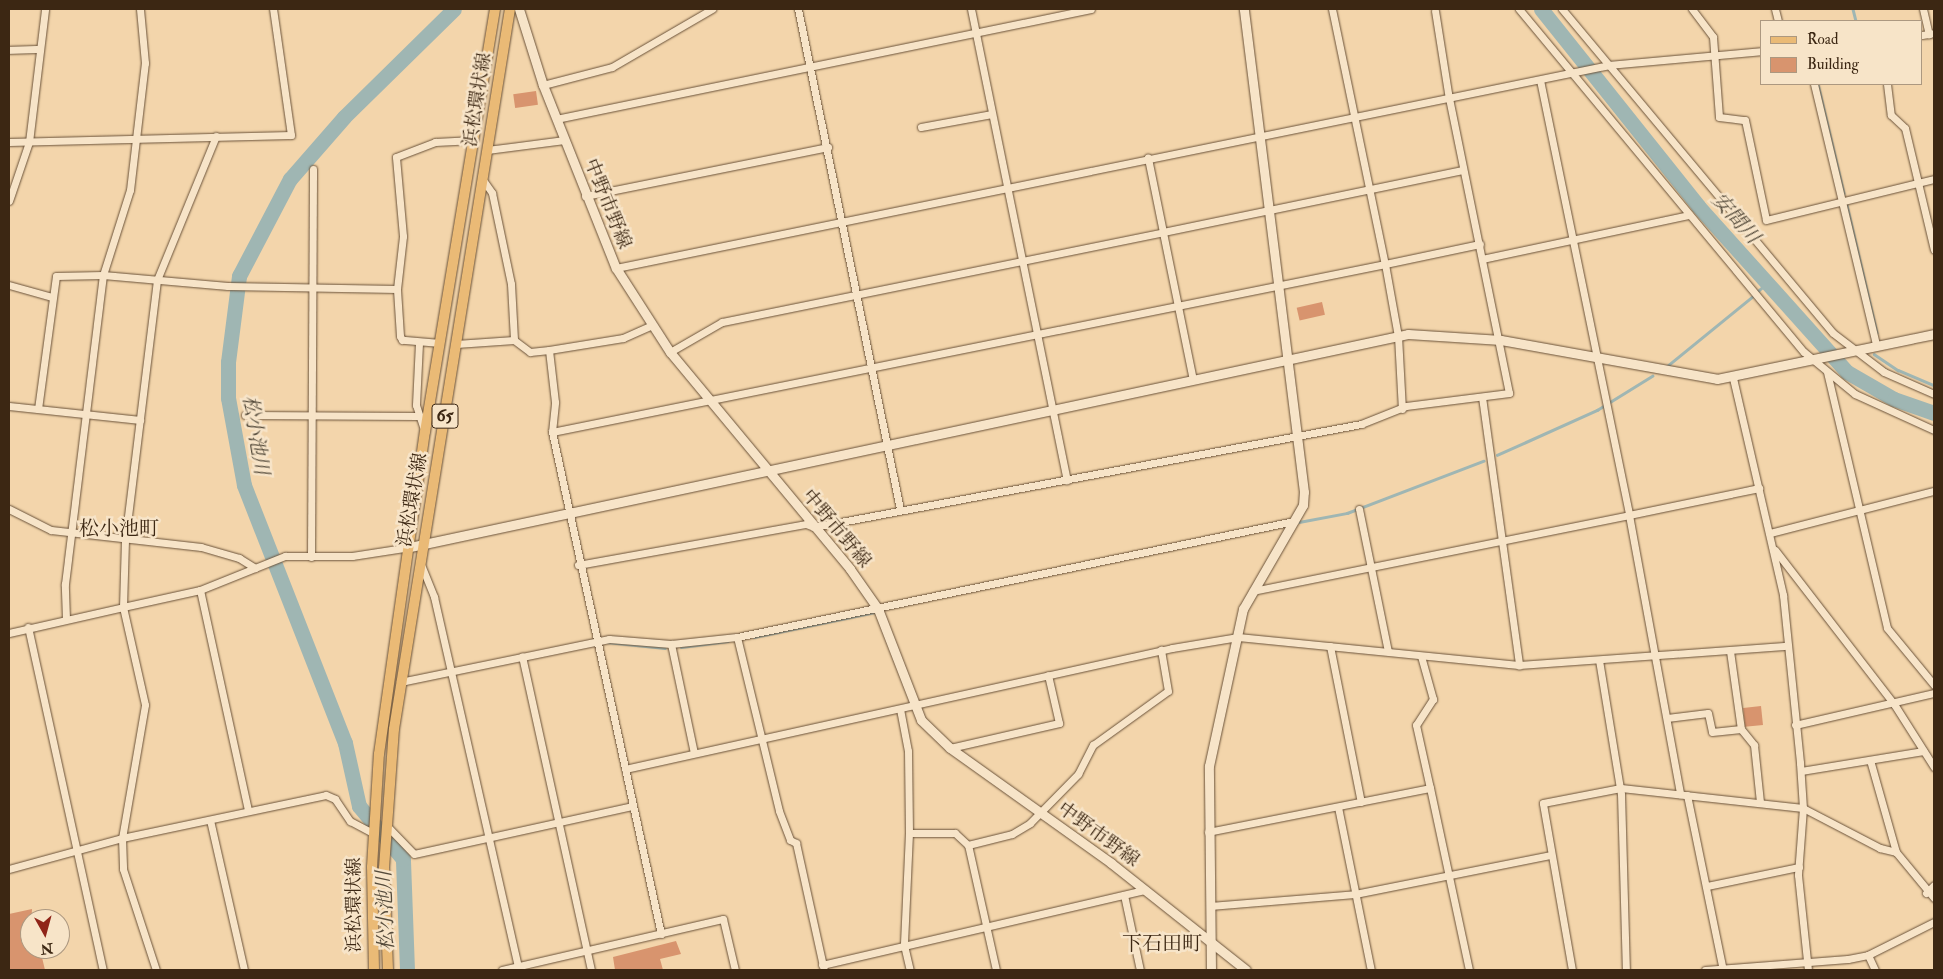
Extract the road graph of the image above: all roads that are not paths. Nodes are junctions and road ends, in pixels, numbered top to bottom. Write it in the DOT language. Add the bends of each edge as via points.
graph roads {
  1 [pos="45,9"];
  2 [pos="140,9"];
  3 [pos="273,9"];
  4 [pos="495,9"];
  5 [pos="510,9"];
  6 [pos="519,9"];
  7 [pos="712,9"];
  8 [pos="798,9"];
  9 [pos="971,9"];
  10 [pos="1091,9"];
  11 [pos="1244,9"];
  12 [pos="1332,9"];
  13 [pos="1519,9"];
  14 [pos="1562,9"];
  15 [pos="1692,9"];
  16 [pos="1923,9"];
  17 [pos="1435,11"];
  18 [pos="976,33"];
  19 [pos="1928,34"];
  20 [pos="40,49"];
  21 [pos="9,50"];
  22 [pos="1760,51"];
  23 [pos="1715,56"];
  24 [pos="1608,66"];
  25 [pos="809,67"];
  26 [pos="1573,73"];
  27 [pos="1540,80"];
  28 [pos="543,85"];
  29 [pos="1814,85"];
  30 [pos="1887,85"];
  31 [pos="1449,99"];
  32 [pos="992,114"];
  33 [pos="1354,117"];
  34 [pos="556,119"];
  35 [pos="921,127"];
  36 [pos="1261,134"];
  37 [pos="216,136"];
  38 [pos="135,138"];
  39 [pos="474,140"];
  40 [pos="564,140"];
  41 [pos="9,142"];
  42 [pos="29,142"];
  43 [pos="828,147"];
  44 [pos="487,150"];
  45 [pos="1148,158"];
  46 [pos="313,169"];
  47 [pos="1463,170"];
  48 [pos="1934,178"];
  49 [pos="482,179"];
  50 [pos="1917,183"];
  51 [pos="1007,187"];
  52 [pos="1369,190"];
  53 [pos="584,196"];
  54 [pos="9,201"];
  55 [pos="1842,201"];
  56 [pos="1270,210"];
  57 [pos="1689,214"];
  58 [pos="842,221"];
  59 [pos="1931,228"];
  60 [pos="1163,232"];
  61 [pos="1574,240"];
  62 [pos="1480,244"];
  63 [pos="1934,250"];
  64 [pos="1482,259"];
  65 [pos="1022,260"];
  66 [pos="1384,264"];
  67 [pos="616,268"];
  68 [pos="103,275"];
  69 [pos="157,280"];
  70 [pos="9,285"];
  71 [pos="1280,286"];
  72 [pos="312,288"];
  73 [pos="398,289"];
  74 [pos="858,294"];
  75 [pos="52,297"];
  76 [pos="1179,305"];
  77 [pos="652,325"];
  78 [pos="1934,334"];
  79 [pos="1037,335"];
  80 [pos="1398,336"];
  81 [pos="514,340"];
  82 [pos="1501,340"];
  83 [pos="419,343"];
  84 [pos="440,343"];
  85 [pos="456,344"];
  86 [pos="1876,345"];
  87 [pos="549,350"];
  88 [pos="1855,350"];
  89 [pos="670,352"];
  90 [pos="1290,360"];
  91 [pos="1598,360"];
  92 [pos="1815,360"];
  93 [pos="874,370"];
  94 [pos="1733,378"];
  95 [pos="1193,380"];
  96 [pos="1934,394"];
  97 [pos="1482,397"];
  98 [pos="710,402"];
  99 [pos="9,406"];
  100 [pos="1402,408"];
  101 [pos="38,409"];
  102 [pos="1051,410"];
  103 [pos="85,413"];
  104 [pos="245,415"];
  105 [pos="312,415"];
  106 [pos="418,416"];
  107 [pos="140,420"];
  108 [pos="1934,430"];
  109 [pos="425,432"];
  110 [pos="552,432"];
  111 [pos="1299,434"];
  112 [pos="889,444"];
  113 [pos="765,470"];
  114 [pos="1067,480"];
  115 [pos="1759,488"];
  116 [pos="1934,491"];
  117 [pos="9,509"];
  118 [pos="900,509"];
  119 [pos="1359,509"];
  120 [pos="568,510"];
  121 [pos="1858,510"];
  122 [pos="1629,515"];
  123 [pos="1294,521"];
  124 [pos="814,527"];
  125 [pos="1770,533"];
  126 [pos="71,535"];
  127 [pos="125,540"];
  128 [pos="1500,540"];
  129 [pos="423,543"];
  130 [pos="410,547"];
  131 [pos="1774,548"];
  132 [pos="311,557"];
  133 [pos="420,562"];
  134 [pos="578,565"];
  135 [pos="1372,566"];
  136 [pos="255,568"];
  137 [pos="200,590"];
  138 [pos="1253,591"];
  139 [pos="123,606"];
  140 [pos="878,609"];
  141 [pos="66,619"];
  142 [pos="28,627"];
  143 [pos="9,633"];
  144 [pos="737,637"];
  145 [pos="1238,637"];
  146 [pos="596,641"];
  147 [pos="671,644"];
  148 [pos="1330,646"];
  149 [pos="1787,646"];
  150 [pos="1161,650"];
  151 [pos="1388,651"];
  152 [pos="1730,651"];
  153 [pos="1657,655"];
  154 [pos="1421,656"];
  155 [pos="522,657"];
  156 [pos="1599,660"];
  157 [pos="1519,665"];
  158 [pos="451,672"];
  159 [pos="1048,675"];
  160 [pos="400,682"];
  161 [pos="1934,685"];
  162 [pos="1934,693"];
  163 [pos="1894,704"];
  164 [pos="912,706"];
  165 [pos="900,709"];
  166 [pos="1667,718"];
  167 [pos="1795,725"];
  168 [pos="1741,729"];
  169 [pos="762,740"];
  170 [pos="950,748"];
  171 [pos="1924,751"];
  172 [pos="694,754"];
  173 [pos="1870,760"];
  174 [pos="1934,767"];
  175 [pos="625,769"];
  176 [pos="1801,772"];
  177 [pos="1430,788"];
  178 [pos="1621,788"];
  179 [pos="1683,794"];
  180 [pos="1361,802"];
  181 [pos="1760,802"];
  182 [pos="632,806"];
  183 [pos="1338,807"];
  184 [pos="1803,808"];
  185 [pos="248,810"];
  186 [pos="1040,812"];
  187 [pos="210,820"];
  188 [pos="557,822"];
  189 [pos="385,824"];
  190 [pos="1208,832"];
  191 [pos="373,833"];
  192 [pos="909,833"];
  193 [pos="487,836"];
  194 [pos="122,838"];
  195 [pos="968,845"];
  196 [pos="76,850"];
  197 [pos="1896,852"];
  198 [pos="1551,854"];
  199 [pos="1799,867"];
  200 [pos="9,869"];
  201 [pos="1447,876"];
  202 [pos="1934,885"];
  203 [pos="1706,886"];
  204 [pos="1145,890"];
  205 [pos="1926,892"];
  206 [pos="1354,894"];
  207 [pos="1124,895"];
  208 [pos="1934,898"];
  209 [pos="1210,906"];
  210 [pos="1934,922"];
  211 [pos="985,925"];
  212 [pos="661,934"];
  213 [pos="1211,941"];
  214 [pos="904,945"];
  215 [pos="587,950"];
  216 [pos="1868,955"];
  217 [pos="518,966"];
  218 [pos="823,967"];
  219 [pos="1807,968"];
  220 [pos="1723,969"];
  221 [pos="103,970"];
  222 [pos="156,970"];
  223 [pos="244,970"];
  224 [pos="374,970"];
  225 [pos="388,970"];
  226 [pos="502,970"];
  227 [pos="591,970"];
  228 [pos="735,970"];
  229 [pos="910,970"];
  230 [pos="996,970"];
  231 [pos="1140,970"];
  232 [pos="1211,970"];
  233 [pos="1246,970"];
  234 [pos="1371,970"];
  235 [pos="1469,970"];
  236 [pos="1572,970"];
  237 [pos="1626,970"];
  238 [pos="1705,970"];
  239 [pos="1875,970"];
  1 -- 20 [label="street"];
  2 -- 38 [label="street" via="145,63"];
  3 -- 37 [label="street" via="290,134"];
  4 -- 39 [label="main road, 浜松環状線 / 65"];
  5 -- 44 [label="main road, 浜松環状線 / 65"];
  6 -- 28 [label="street, 中野市野線"];
  7 -- 28 [label="street" via="612,66"];
  8 -- 25 [label="street"];
  9 -- 18 [label="street"];
  10 -- 18 [label="street"];
  11 -- 36 [label="street"];
  12 -- 33 [label="street"];
  13 -- 26 [label="street"];
  14 -- 24 [label="street"];
  15 -- 23 [label="street" via="1713,37"];
  16 -- 19 [label="street"];
  17 -- 31 [label="street"];
  18 -- 25 [label="street"];
  18 -- 32 [label="street"];
  20 -- 21 [label="street"];
  20 -- 42 [label="street"];
  22 -- 23 [label="street"];
  23 -- 24 [label="street"];
  23 -- 55 [label="street" via="1719,117 1744,120 1766,220"];
  24 -- 26 [label="street"];
  24 -- 88 [label="street" via="1833,333"];
  25 -- 34 [label="street"];
  25 -- 43 [label="street"];
  26 -- 27 [label="street"];
  26 -- 57 [label="street"];
  27 -- 31 [label="street"];
  27 -- 61 [label="street"];
  28 -- 34 [label="street, 中野市野線"];
  29 -- 55 [label="street"];
  30 -- 50 [label="street" via="1892,115 1905,128"];
  31 -- 33 [label="street"];
  31 -- 47 [label="street"];
  32 -- 35 [label="street"];
  32 -- 51 [label="street"];
  33 -- 36 [label="street"];
  33 -- 52 [label="street"];
  34 -- 40 [label="street, 中野市野線"];
  36 -- 45 [label="street"];
  36 -- 56 [label="street"];
  37 -- 38 [label="street"];
  37 -- 69 [label="street"];
  38 -- 42 [label="street"];
  38 -- 68 [label="street" via="128,204"];
  39 -- 73 [label="street" via="435,142 396,157 403,236"];
  39 -- 84 [label="main road, 浜松環状線 / 65"];
  40 -- 44 [label="street"];
  40 -- 53 [label="street, 中野市野線"];
  41 -- 42 [label="street"];
  42 -- 54 [label="street"];
  43 -- 53 [label="street"];
  43 -- 58 [label="street"];
  44 -- 49 [label="main road, 浜松環状線 / 65"];
  45 -- 51 [label="street"];
  45 -- 60 [label="street"];
  46 -- 72 [label="street"];
  47 -- 52 [label="street"];
  47 -- 62 [label="street"];
  48 -- 50 [label="street"];
  49 -- 81 [label="street" via="492,193 511,284"];
  49 -- 85 [label="main road, 浜松環状線 / 65"];
  50 -- 55 [label="street"];
  50 -- 59 [label="street"];
  51 -- 58 [label="street"];
  51 -- 65 [label="street"];
  52 -- 56 [label="street"];
  52 -- 66 [label="street"];
  53 -- 67 [label="street, 中野市野線"];
  55 -- 86 [label="street"];
  56 -- 60 [label="street"];
  56 -- 71 [label="street"];
  57 -- 61 [label="street"];
  57 -- 92 [label="street" via="1794,341"];
  58 -- 67 [label="street"];
  58 -- 74 [label="street"];
  59 -- 63 [label="street"];
  60 -- 65 [label="street"];
  60 -- 76 [label="street"];
  61 -- 64 [label="street"];
  61 -- 91 [label="street"];
  62 -- 64 [label="street"];
  62 -- 66 [label="street"];
  64 -- 82 [label="street" via="1496,334"];
  65 -- 74 [label="street"];
  65 -- 79 [label="street"];
  66 -- 71 [label="street"];
  66 -- 80 [label="street"];
  67 -- 77 [label="street, 中野市野線"];
  68 -- 69 [label="street"];
  68 -- 75 [label="street" via="56,276"];
  68 -- 103 [label="street"];
  69 -- 72 [label="street" via="241,287"];
  69 -- 107 [label="street"];
  70 -- 75 [label="street"];
  71 -- 76 [label="street"];
  71 -- 90 [label="street"];
  72 -- 73 [label="street"];
  72 -- 105 [label="street"];
  73 -- 83 [label="street" via="400,336 402,340"];
  74 -- 89 [label="street" via="722,322"];
  74 -- 93 [label="street"];
  75 -- 101 [label="street"];
  76 -- 79 [label="street"];
  76 -- 95 [label="street"];
  77 -- 87 [label="street" via="623,338"];
  77 -- 89 [label="street, 中野市野線"];
  78 -- 86 [label="street"];
  79 -- 93 [label="street"];
  79 -- 102 [label="street"];
  80 -- 82 [label="street" via="1434,332"];
  80 -- 90 [label="street"];
  80 -- 100 [label="street"];
  81 -- 85 [label="street"];
  81 -- 87 [label="street" via="530,352"];
  82 -- 91 [label="street"];
  82 -- 97 [label="street" via="1509,393"];
  83 -- 84 [label="street"];
  83 -- 106 [label="street" via="415,379"];
  84 -- 109 [label="main road, 浜松環状線 / 65"];
  85 -- 129 [label="main road, 浜松環状線 / 65"];
  86 -- 88 [label="street"];
  87 -- 110 [label="street" via="556,402"];
  88 -- 92 [label="street"];
  88 -- 96 [label="street" via="1884,372"];
  89 -- 98 [label="street, 中野市野線"];
  90 -- 95 [label="street"];
  90 -- 111 [label="street"];
  91 -- 94 [label="street" via="1701,379"];
  91 -- 122 [label="street"];
  92 -- 94 [label="street"];
  92 -- 108 [label="street" via="1855,394"];
  92 -- 121 [label="street" via="1829,373"];
  93 -- 98 [label="street"];
  93 -- 112 [label="street"];
  94 -- 115 [label="street"];
  95 -- 102 [label="street"];
  97 -- 100 [label="street"];
  97 -- 128 [label="street"];
  98 -- 110 [label="street"];
  98 -- 113 [label="street, 中野市野線"];
  99 -- 101 [label="street"];
  100 -- 111 [label="street" via="1362,424"];
  101 -- 103 [label="street"];
  102 -- 112 [label="street"];
  102 -- 114 [label="street"];
  103 -- 107 [label="street"];
  103 -- 126 [label="street"];
  104 -- 105 [label="street"];
  105 -- 106 [label="street"];
  105 -- 132 [label="street"];
  106 -- 109 [label="street"];
  107 -- 127 [label="street"];
  109 -- 130 [label="main road, 浜松環状線 / 65"];
  110 -- 120 [label="street"];
  111 -- 114 [label="street"];
  111 -- 123 [label="street" via="1304,492 1303,505"];
  112 -- 113 [label="street"];
  112 -- 118 [label="street"];
  113 -- 120 [label="street"];
  113 -- 124 [label="street, 中野市野線"];
  114 -- 118 [label="street"];
  115 -- 122 [label="street"];
  115 -- 125 [label="street"];
  116 -- 121 [label="street"];
  117 -- 126 [label="street" via="51,530"];
  118 -- 124 [label="street"];
  119 -- 135 [label="street"];
  120 -- 129 [label="street" via="478,534"];
  120 -- 134 [label="street"];
  121 -- 125 [label="street"];
  121 -- 161 [label="street" via="1887,628"];
  122 -- 128 [label="street"];
  122 -- 153 [label="street"];
  123 -- 138 [label="street"];
  123 -- 140 [label="street" via="992,581"];
  124 -- 134 [label="street" via="806,524"];
  124 -- 140 [label="street, 中野市野線"];
  125 -- 131 [label="street"];
  126 -- 127 [label="street"];
  126 -- 141 [label="street" via="64,592"];
  127 -- 136 [label="street" via="201,547 240,558"];
  127 -- 139 [label="street"];
  128 -- 135 [label="street"];
  128 -- 157 [label="street"];
  129 -- 130 [label="street"];
  129 -- 133 [label="main road, 浜松環状線 / 65"];
  130 -- 132 [label="street"];
  130 -- 191 [label="main road, 浜松環状線 / 65" via="379,754"];
  131 -- 149 [label="street"];
  131 -- 163 [label="street"];
  132 -- 136 [label="street" via="285,556"];
  133 -- 158 [label="street" via="434,597"];
  133 -- 160 [label="main road, 浜松環状線 / 65"];
  134 -- 146 [label="street"];
  135 -- 138 [label="street"];
  135 -- 151 [label="street"];
  136 -- 137 [label="street"];
  137 -- 139 [label="street"];
  137 -- 185 [label="street"];
  138 -- 145 [label="street" via="1243,609"];
  139 -- 141 [label="street"];
  139 -- 194 [label="street" via="145,705"];
  140 -- 144 [label="street"];
  140 -- 164 [label="street, 中野市野線"];
  141 -- 142 [label="street"];
  142 -- 143 [label="street"];
  142 -- 196 [label="street"];
  144 -- 147 [label="street"];
  144 -- 169 [label="street"];
  145 -- 148 [label="street"];
  145 -- 150 [label="street"];
  145 -- 190 [label="street" via="1209,766"];
  146 -- 147 [label="street"];
  146 -- 155 [label="street"];
  146 -- 175 [label="street"];
  147 -- 172 [label="street"];
  148 -- 151 [label="street"];
  148 -- 180 [label="street"];
  149 -- 152 [label="street"];
  149 -- 167 [label="street"];
  150 -- 159 [label="street"];
  150 -- 186 [label="street" via="1168,691 1093,745 1083,769"];
  151 -- 154 [label="street"];
  152 -- 153 [label="street"];
  152 -- 168 [label="street"];
  153 -- 156 [label="street"];
  153 -- 166 [label="street"];
  154 -- 157 [label="street"];
  154 -- 177 [label="street" via="1433,699 1416,725"];
  155 -- 158 [label="street"];
  155 -- 188 [label="street"];
  156 -- 157 [label="street"];
  156 -- 178 [label="street"];
  158 -- 160 [label="street"];
  158 -- 193 [label="street"];
  159 -- 164 [label="street"];
  159 -- 170 [label="street" via="1060,723"];
  160 -- 189 [label="main road, 浜松環状線 / 65"];
  162 -- 163 [label="street"];
  163 -- 167 [label="street"];
  163 -- 171 [label="street"];
  164 -- 165 [label="street"];
  164 -- 170 [label="street, 中野市野線" via="930,731"];
  165 -- 169 [label="street"];
  165 -- 192 [label="street" via="908,751"];
  166 -- 168 [label="street" via="1708,713 1712,732"];
  166 -- 179 [label="street"];
  167 -- 176 [label="street"];
  168 -- 181 [label="street" via="1754,745"];
  169 -- 172 [label="street"];
  169 -- 218 [label="street" via="779,811 790,840 796,844"];
  170 -- 186 [label="street, 中野市野線"];
  171 -- 173 [label="street"];
  171 -- 174 [label="street"];
  172 -- 175 [label="street"];
  173 -- 176 [label="street"];
  173 -- 197 [label="street"];
  175 -- 182 [label="street"];
  176 -- 184 [label="street"];
  177 -- 180 [label="street"];
  177 -- 201 [label="street"];
  178 -- 179 [label="street"];
  178 -- 198 [label="street" via="1543,803"];
  178 -- 237 [label="street"];
  179 -- 181 [label="street"];
  179 -- 203 [label="street"];
  180 -- 183 [label="street"];
  181 -- 184 [label="street"];
  182 -- 188 [label="street"];
  182 -- 212 [label="street"];
  183 -- 190 [label="street"];
  183 -- 206 [label="street"];
  184 -- 197 [label="street" via="1880,848"];
  184 -- 199 [label="street"];
  185 -- 187 [label="street"];
  185 -- 191 [label="street" via="326,795 335,799 350,820"];
  186 -- 195 [label="street" via="1012,834"];
  186 -- 204 [label="street, 中野市野線"];
  187 -- 194 [label="street"];
  187 -- 223 [label="street"];
  188 -- 193 [label="street"];
  188 -- 215 [label="street"];
  189 -- 193 [label="street" via="414,854"];
  189 -- 225 [label="main road, 浜松環状線 / 65"];
  190 -- 209 [label="street"];
  191 -- 224 [label="main road, 浜松環状線 / 65"];
  192 -- 195 [label="street" via="955,833"];
  192 -- 214 [label="street"];
  193 -- 217 [label="street"];
  194 -- 196 [label="street"];
  194 -- 222 [label="street" via="125,885 147,933"];
  195 -- 211 [label="street"];
  196 -- 200 [label="street"];
  196 -- 221 [label="street"];
  197 -- 205 [label="street"];
  198 -- 201 [label="street"];
  198 -- 236 [label="street"];
  199 -- 203 [label="street"];
  199 -- 219 [label="street" via="1800,920"];
  201 -- 206 [label="street"];
  201 -- 235 [label="street"];
  202 -- 205 [label="street"];
  203 -- 220 [label="street"];
  204 -- 207 [label="street"];
  204 -- 213 [label="street, 中野市野線"];
  205 -- 208 [label="street"];
  206 -- 209 [label="street"];
  206 -- 234 [label="street"];
  207 -- 211 [label="street"];
  207 -- 231 [label="street"];
  209 -- 213 [label="street"];
  210 -- 216 [label="street"];
  211 -- 214 [label="street"];
  211 -- 230 [label="street"];
  212 -- 215 [label="street"];
  212 -- 228 [label="street" via="723,919"];
  213 -- 232 [label="street"];
  213 -- 233 [label="street, 中野市野線"];
  214 -- 218 [label="street"];
  214 -- 229 [label="street"];
  215 -- 217 [label="street"];
  215 -- 227 [label="street"];
  216 -- 219 [label="street"];
  216 -- 239 [label="street"];
  217 -- 226 [label="street"];
  219 -- 220 [label="street"];
  220 -- 238 [label="street"];
}
